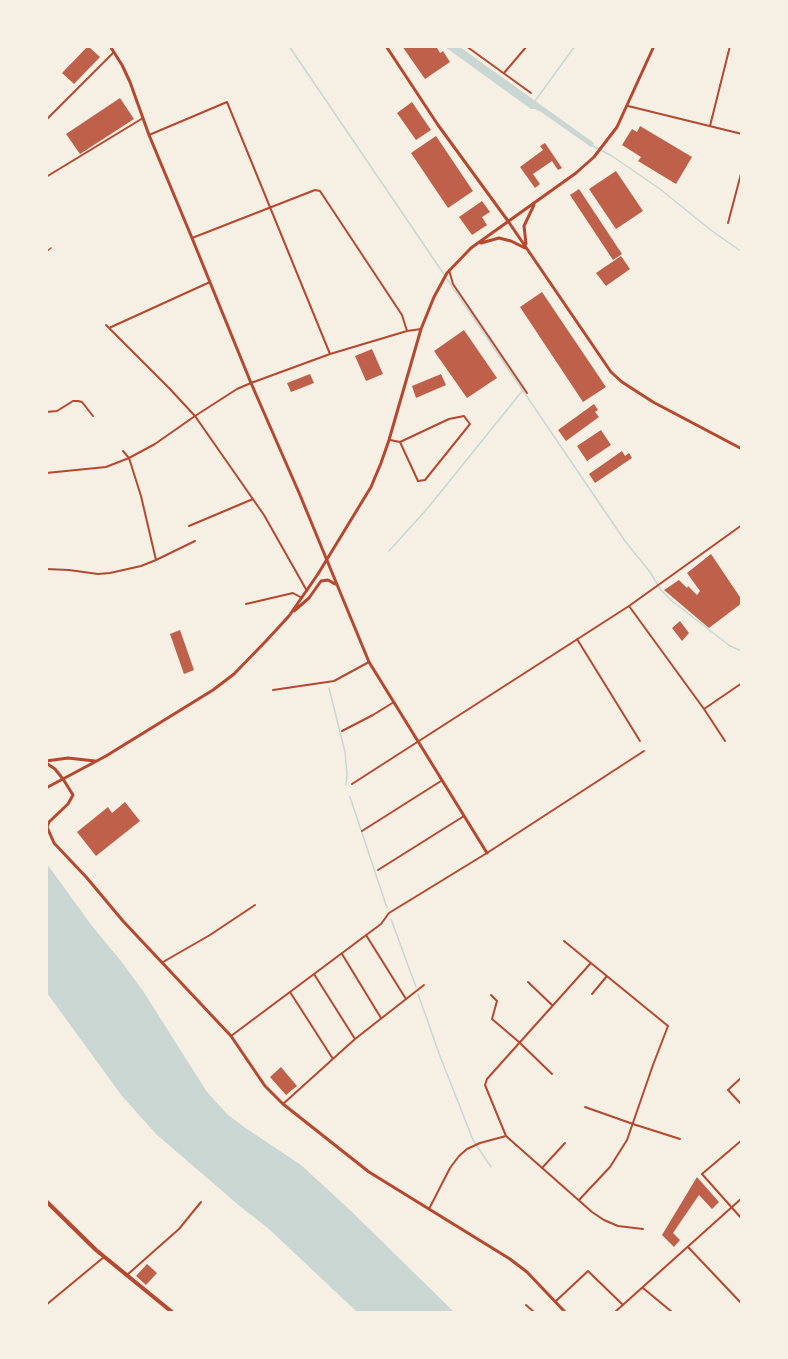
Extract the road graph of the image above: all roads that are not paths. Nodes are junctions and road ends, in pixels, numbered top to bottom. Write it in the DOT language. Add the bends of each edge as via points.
graph roads {
  1 [pos="110,46"];
  2 [pos="386,46"];
  3 [pos="466,46"];
  4 [pos="477,46"];
  5 [pos="527,46"];
  6 [pos="654,46"];
  7 [pos="730,46"];
  8 [pos="473,51"];
  9 [pos="114,52"];
  10 [pos="504,73"];
  11 [pos="531,93"];
  12 [pos="628,106"];
  13 [pos="143,118"];
  14 [pos="46,120"];
  15 [pos="710,126"];
  16 [pos="741,134"];
  17 [pos="149,135"];
  18 [pos="741,170"];
  19 [pos="46,177"];
  20 [pos="537,202"];
  21 [pos="271,207"];
  22 [pos="508,221"];
  23 [pos="728,223"];
  24 [pos="192,238"];
  25 [pos="474,246"];
  26 [pos="51,248"];
  27 [pos="527,249"];
  28 [pos="46,252"];
  29 [pos="448,272"];
  30 [pos="210,282"];
  31 [pos="421,329"];
  32 [pos="407,331"];
  33 [pos="330,354"];
  34 [pos="251,383"];
  35 [pos="527,393"];
  36 [pos="46,412"];
  37 [pos="93,416"];
  38 [pos="195,416"];
  39 [pos="389,440"];
  40 [pos="400,442"];
  41 [pos="741,449"];
  42 [pos="123,451"];
  43 [pos="129,458"];
  44 [pos="46,473"];
  45 [pos="253,499"];
  46 [pos="741,525"];
  47 [pos="189,526"];
  48 [pos="195,541"];
  49 [pos="156,560"];
  50 [pos="327,560"];
  51 [pos="46,569"];
  52 [pos="337,585"];
  53 [pos="307,591"];
  54 [pos="302,598"];
  55 [pos="246,604"];
  56 [pos="629,606"];
  57 [pos="289,616"];
  58 [pos="578,639"];
  59 [pos="369,662"];
  60 [pos="741,683"];
  61 [pos="273,690"];
  62 [pos="394,702"];
  63 [pos="704,709"];
  64 [pos="342,731"];
  65 [pos="418,741"];
  66 [pos="640,741"];
  67 [pos="725,741"];
  68 [pos="644,751"];
  69 [pos="97,761"];
  70 [pos="46,762"];
  71 [pos="63,779"];
  72 [pos="442,781"];
  73 [pos="352,784"];
  74 [pos="46,788"];
  75 [pos="464,816"];
  76 [pos="362,831"];
  77 [pos="487,853"];
  78 [pos="378,870"];
  79 [pos="255,905"];
  80 [pos="366,935"];
  81 [pos="564,941"];
  82 [pos="342,954"];
  83 [pos="162,962"];
  84 [pos="591,964"];
  85 [pos="314,974"];
  86 [pos="607,976"];
  87 [pos="528,982"];
  88 [pos="424,985"];
  89 [pos="290,992"];
  90 [pos="592,994"];
  91 [pos="491,995"];
  92 [pos="406,999"];
  93 [pos="553,1005"];
  94 [pos="381,1018"];
  95 [pos="231,1035"];
  96 [pos="355,1039"];
  97 [pos="519,1042"];
  98 [pos="333,1059"];
  99 [pos="552,1074"];
  100 [pos="741,1077"];
  101 [pos="283,1104"];
  102 [pos="741,1105"];
  103 [pos="585,1107"];
  104 [pos="633,1124"];
  105 [pos="506,1136"];
  106 [pos="680,1139"];
  107 [pos="741,1140"];
  108 [pos="565,1143"];
  109 [pos="542,1168"];
  110 [pos="741,1198"];
  111 [pos="579,1200"];
  112 [pos="46,1201"];
  113 [pos="201,1202"];
  114 [pos="731,1207"];
  115 [pos="429,1209"];
  116 [pos="741,1219"];
  117 [pos="643,1229"];
  118 [pos="688,1247"];
  119 [pos="104,1257"];
  120 [pos="127,1275"];
  121 [pos="643,1288"];
  122 [pos="555,1302"];
  123 [pos="741,1304"];
  124 [pos="46,1305"];
  125 [pos="526,1305"];
  126 [pos="623,1305"];
  127 [pos="171,1312"];
  128 [pos="534,1312"];
  129 [pos="565,1312"];
  130 [pos="615,1312"];
  131 [pos="672,1312"];
  1 -- 9 [label="street"];
  2 -- 22 [label="street"];
  3 -- 8 [label="street"];
  4 -- 8 [label="street"];
  5 -- 10 [label="street"];
  6 -- 12 [label="street"];
  7 -- 15 [label="street"];
  8 -- 10 [label="street"];
  9 -- 13 [label="street"];
  9 -- 14 [label="street"];
  10 -- 11 [label="street"];
  12 -- 15 [label="street"];
  12 -- 20 [label="street" via="597,154"];
  13 -- 17 [label="street"];
  13 -- 19 [label="street"];
  15 -- 16 [label="street"];
  17 -- 21 [label="street" via="227,102"];
  17 -- 24 [label="street"];
  18 -- 23 [label="street"];
  20 -- 22 [label="street"];
  20 -- 27 [label="street" via="524,226"];
  21 -- 24 [label="street"];
  21 -- 32 [label="street" via="320,191 402,315"];
  21 -- 33 [label="street"];
  22 -- 25 [label="street"];
  22 -- 27 [label="street"];
  24 -- 30 [label="street"];
  25 -- 27 [label="street" via="499,238"];
  25 -- 29 [label="street"];
  26 -- 28 [label="lane"];
  27 -- 41 [label="street" via="617,378"];
  29 -- 31 [label="street"];
  29 -- 35 [label="street"];
  30 -- 34 [label="street"];
  30 -- 38 [label="street" via="108,326"];
  31 -- 32 [label="street"];
  31 -- 39 [label="street"];
  32 -- 33 [label="street"];
  33 -- 34 [label="street"];
  34 -- 38 [label="street"];
  34 -- 50 [label="street"];
  36 -- 37 [label="street" via="78,401"];
  38 -- 43 [label="street"];
  38 -- 45 [label="street"];
  39 -- 40 [label="street"];
  39 -- 50 [label="street" via="371,487"];
  40 -- 40 [label="street" via="449,419 464,416 470,424 425,480 418,481"];
  42 -- 43 [label="street"];
  43 -- 44 [label="street" via="106,467"];
  43 -- 49 [label="street"];
  45 -- 47 [label="street"];
  45 -- 53 [label="street"];
  46 -- 56 [label="street"];
  48 -- 49 [label="street"];
  49 -- 51 [label="street" via="98,574"];
  50 -- 52 [label="street"];
  50 -- 53 [label="street"];
  52 -- 57 [label="street" via="321,581"];
  52 -- 59 [label="street"];
  53 -- 54 [label="street"];
  54 -- 55 [label="street" via="294,592"];
  54 -- 57 [label="street"];
  56 -- 58 [label="street"];
  56 -- 63 [label="street"];
  57 -- 69 [label="street" via="234,674 213,690"];
  58 -- 65 [label="street"];
  58 -- 66 [label="street"];
  59 -- 61 [label="street" via="334,681"];
  59 -- 62 [label="street"];
  60 -- 63 [label="street"];
  62 -- 64 [label="street"];
  62 -- 65 [label="street"];
  63 -- 67 [label="street"];
  65 -- 72 [label="street"];
  65 -- 73 [label="street"];
  68 -- 77 [label="street"];
  69 -- 70 [label="street" via="68,758"];
  69 -- 71 [label="street"];
  70 -- 71 [label="street"];
  71 -- 74 [label="street"];
  71 -- 83 [label="street" via="73,795 48,822 54,843"];
  72 -- 75 [label="street"];
  72 -- 76 [label="street"];
  75 -- 77 [label="street"];
  75 -- 78 [label="street"];
  77 -- 80 [label="street" via="389,913"];
  79 -- 83 [label="street"];
  80 -- 82 [label="street"];
  80 -- 92 [label="street"];
  81 -- 84 [label="street"];
  82 -- 85 [label="street"];
  82 -- 94 [label="street"];
  83 -- 95 [label="street"];
  84 -- 86 [label="street"];
  84 -- 93 [label="street"];
  85 -- 89 [label="street"];
  85 -- 96 [label="street"];
  86 -- 90 [label="street"];
  86 -- 104 [label="street" via="668,1026"];
  87 -- 93 [label="street"];
  88 -- 92 [label="street"];
  89 -- 95 [label="street"];
  89 -- 98 [label="street"];
  91 -- 97 [label="street" via="497,1001 492,1019"];
  92 -- 94 [label="street"];
  93 -- 97 [label="street"];
  94 -- 96 [label="street"];
  95 -- 101 [label="street" via="265,1086"];
  96 -- 98 [label="street"];
  97 -- 99 [label="street"];
  97 -- 105 [label="street" via="485,1085"];
  98 -- 101 [label="street"];
  100 -- 102 [label="street" via="728,1090"];
  101 -- 115 [label="street" via="369,1172"];
  103 -- 104 [label="street"];
  104 -- 106 [label="street"];
  104 -- 111 [label="street" via="610,1167"];
  105 -- 109 [label="street"];
  105 -- 115 [label="street" via="480,1143 459,1156"];
  107 -- 114 [label="street" via="702,1174"];
  108 -- 109 [label="street"];
  109 -- 111 [label="street"];
  110 -- 114 [label="street"];
  111 -- 117 [label="street" via="604,1220"];
  112 -- 119 [label="main road"];
  113 -- 120 [label="street" via="179,1229"];
  114 -- 116 [label="street"];
  114 -- 118 [label="street"];
  115 -- 122 [label="street" via="510,1259"];
  118 -- 121 [label="street"];
  118 -- 123 [label="street"];
  119 -- 120 [label="main road"];
  119 -- 124 [label="street"];
  120 -- 127 [label="main road"];
  121 -- 126 [label="street"];
  121 -- 131 [label="street"];
  122 -- 126 [label="street" via="588,1271"];
  122 -- 129 [label="street"];
  125 -- 128 [label="street"];
  126 -- 130 [label="street"];
}
